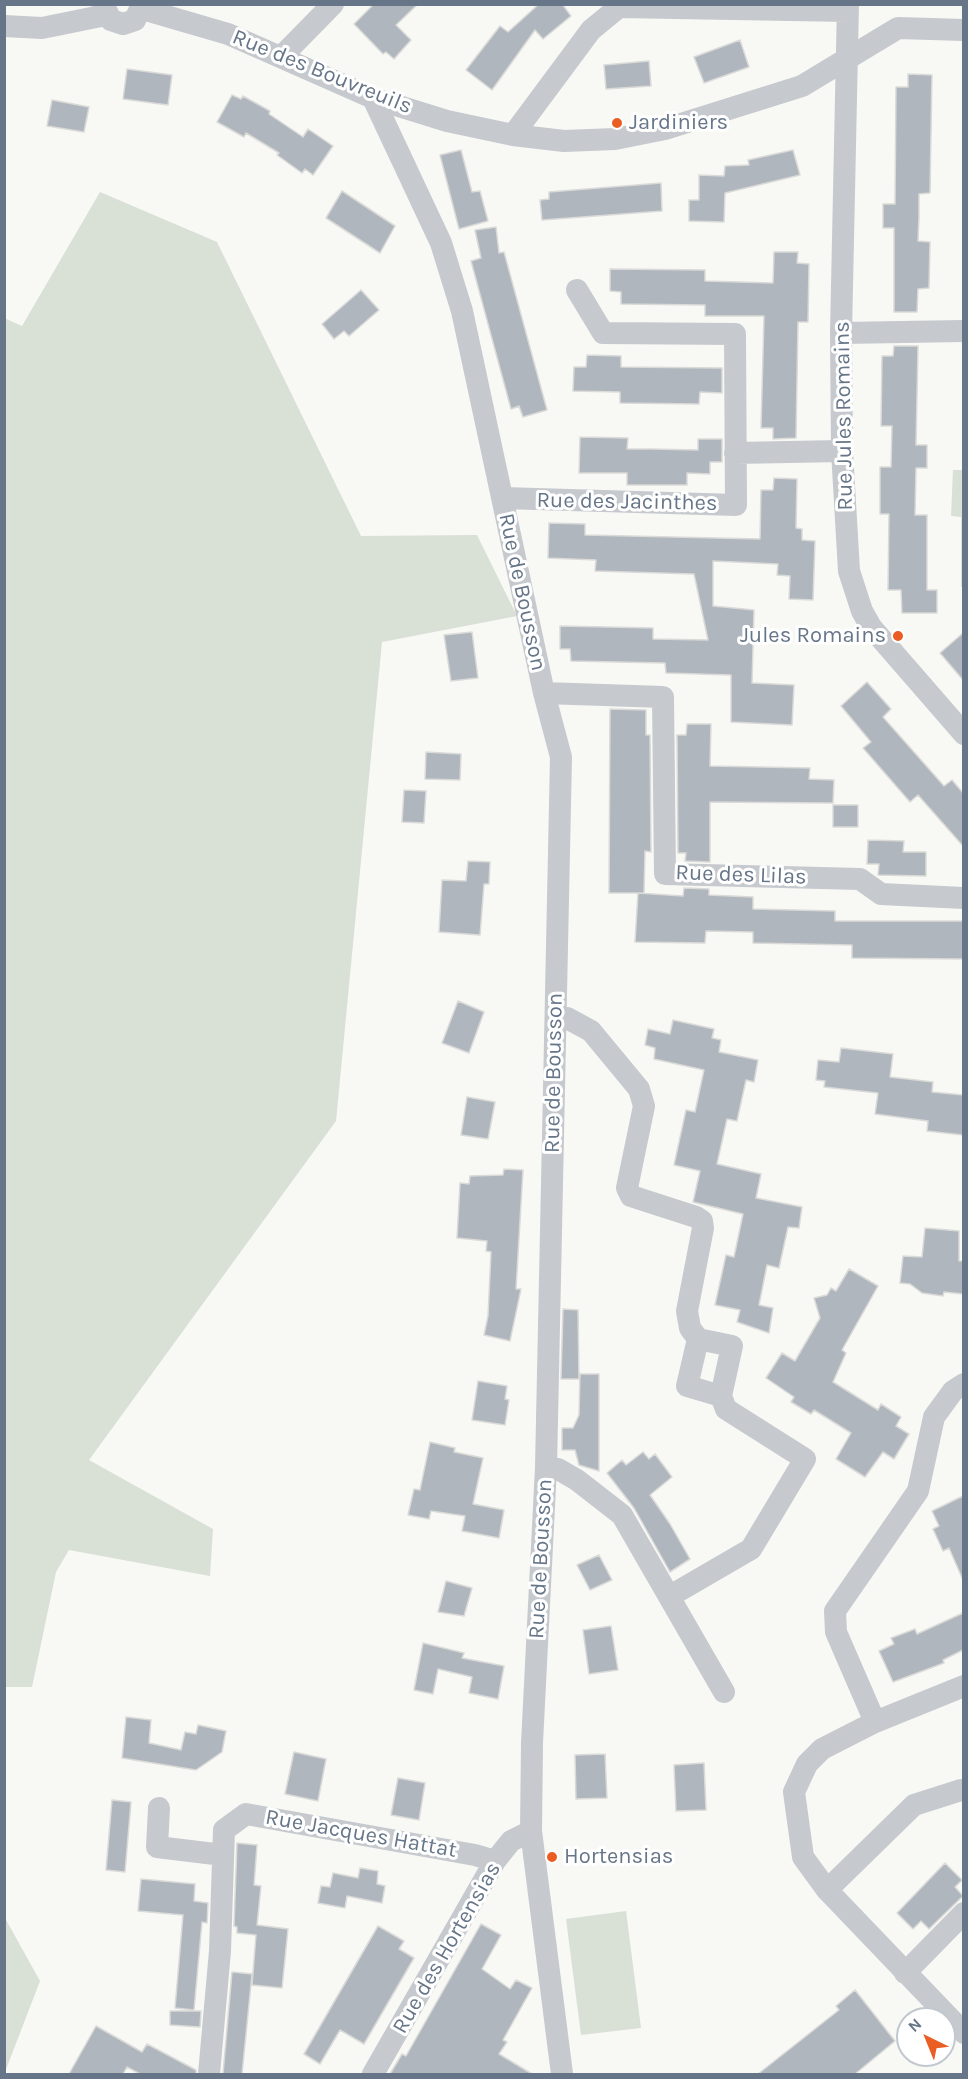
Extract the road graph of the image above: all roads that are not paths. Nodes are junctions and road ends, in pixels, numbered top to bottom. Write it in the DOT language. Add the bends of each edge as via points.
graph roads {
  1 [pos="333,4"];
  2 [pos="142,7"];
  3 [pos="848,8"];
  4 [pos="104,10"];
  5 [pos="4,26"];
  6 [pos="963,30"];
  7 [pos="281,57"];
  8 [pos="846,59"];
  9 [pos="373,98"];
  10 [pos="513,135"];
  11 [pos="577,290"];
  12 [pos="963,331"];
  13 [pos="841,333"];
  14 [pos="843,451"];
  15 [pos="735,453"];
  16 [pos="503,498"];
  17 [pos="544,693"];
  18 [pos="963,734"];
  19 [pos="963,898"];
  20 [pos="556,1017"];
  21 [pos="698,1339"];
  22 [pos="963,1384"];
  23 [pos="721,1396"];
  24 [pos="546,1467"];
  25 [pos="670,1596"];
  26 [pos="963,1686"];
  27 [pos="724,1692"];
  28 [pos="875,1722"];
  29 [pos="961,1790"];
  30 [pos="159,1808"];
  31 [pos="531,1831"];
  32 [pos="223,1856"];
  33 [pos="495,1861"];
  34 [pos="827,1890"];
  35 [pos="963,1913"];
  36 [pos="905,1973"];
  37 [pos="963,2033"];
  38 [pos="209,2074"];
  39 [pos="373,2074"];
  40 [pos="562,2074"];
  1 -- 7 [label="street"];
  2 -- 4 [label="street" via="135,20 123,24 116,23"];
  2 -- 7 [label="street, Rue des Bouvreuils" via="228,34"];
  3 -- 8 [label="street, Rue Jules Romains"];
  3 -- 10 [label="street" via="619,7 591,30"];
  4 -- 5 [label="street" via="42,28"];
  6 -- 8 [label="street, Rue des Bouvreuils" via="898,28"];
  7 -- 9 [label="street, Rue des Bouvreuils"];
  8 -- 10 [label="street, Rue des Bouvreuils" via="802,86 665,129 615,139 564,141"];
  8 -- 13 [label="street, Rue Jules Romains"];
  9 -- 10 [label="street, Rue des Bouvreuils" via="447,121"];
  9 -- 16 [label="street, Rue de Bousson" via="441,243 462,310"];
  11 -- 15 [label="street" via="603,333 735,334"];
  12 -- 13 [label="street"];
  13 -- 14 [label="street, Rue Jules Romains"];
  14 -- 15 [label="street"];
  14 -- 18 [label="street, Rue Jules Romains" via="849,571 862,611 889,649"];
  15 -- 16 [label="street, Rue des Jacinthes" via="736,505"];
  16 -- 17 [label="street, Rue de Bousson"];
  17 -- 19 [label="street, Rue des Lilas" via="663,697 665,874 860,879 881,894"];
  17 -- 20 [label="street, Rue de Bousson" via="561,758"];
  20 -- 21 [label="street" via="567,1018 591,1031 639,1089 644,1106 627,1188 631,1196 702,1221 687,1311 690,1328"];
  20 -- 24 [label="street, Rue de Bousson"];
  21 -- 23 [label="street" via="687,1386"];
  21 -- 23 [label="street" via="732,1346"];
  22 -- 28 [label="street" via="934,1417 918,1491 835,1611 836,1632"];
  23 -- 25 [label="street" via="726,1409 805,1459 751,1550"];
  24 -- 25 [label="street" via="577,1480 622,1515"];
  24 -- 31 [label="street, Rue de Bousson" via="532,1732"];
  25 -- 27 [label="street"];
  26 -- 28 [label="street"];
  28 -- 34 [label="street" via="822,1749 807,1764 794,1792 804,1857"];
  29 -- 34 [label="street" via="914,1805"];
  30 -- 32 [label="street" via="157,1847"];
  31 -- 33 [label="street, Rue des Hortensias" via="511,1841"];
  31 -- 40 [label="street, Rue de Bousson"];
  32 -- 33 [label="street, Rue Jacques Hattat" via="224,1830 246,1814"];
  32 -- 38 [label="street, Rue Jacques Hattat" via="220,1951"];
  33 -- 39 [label="street, Rue des Hortensias"];
  34 -- 36 [label="street"];
  35 -- 36 [label="street"];
  36 -- 37 [label="street"];
}
